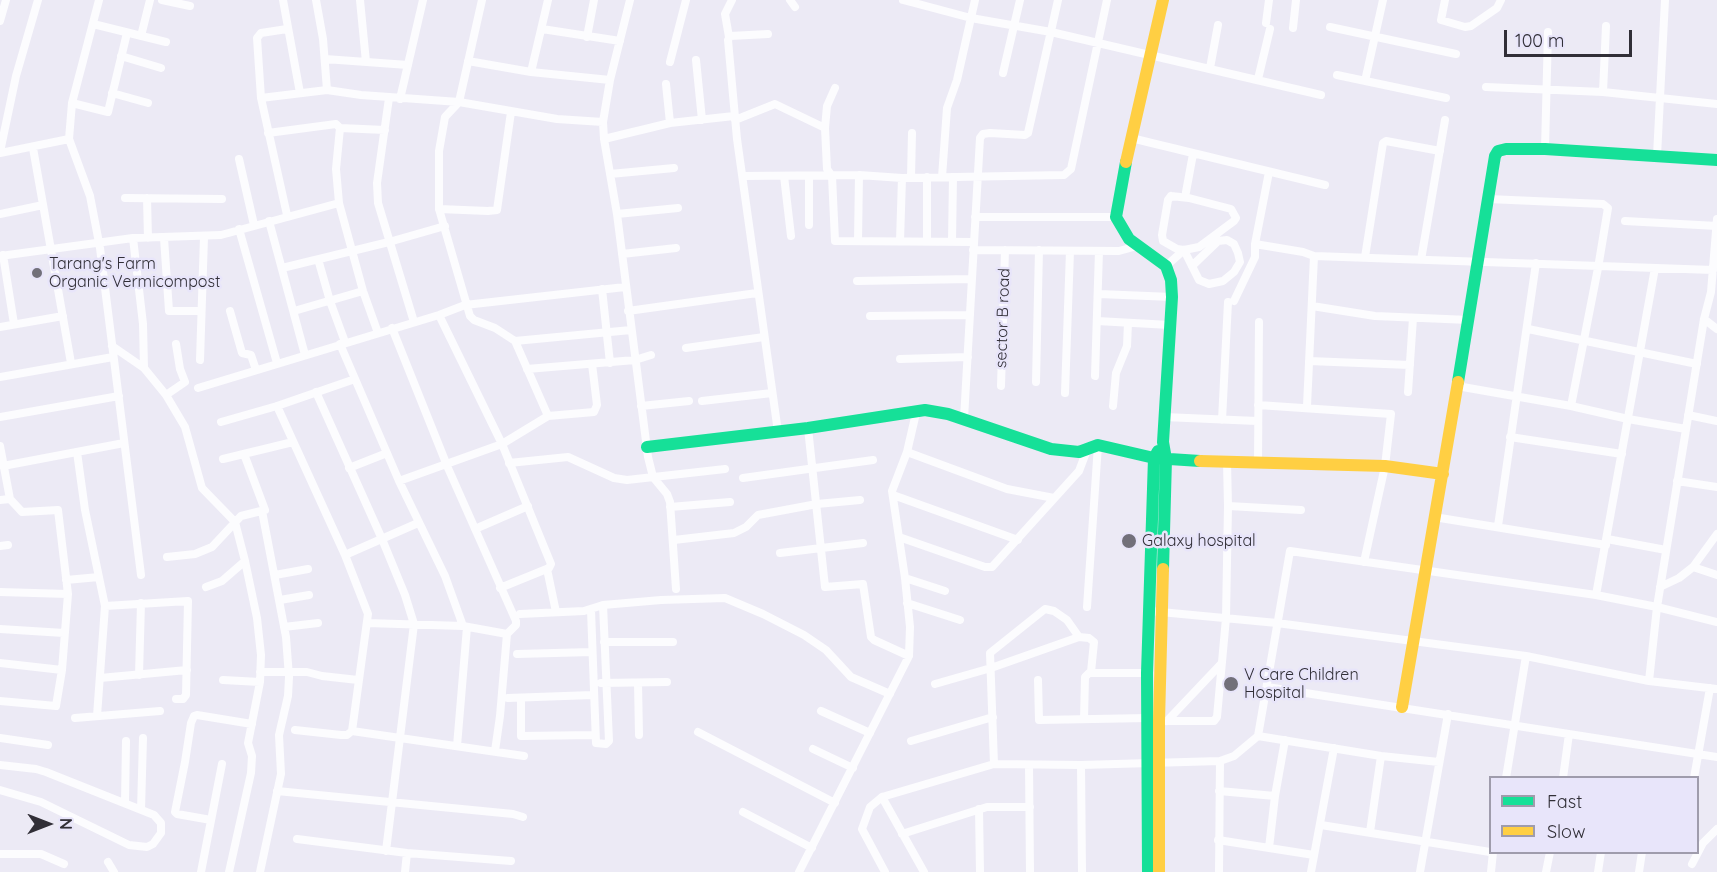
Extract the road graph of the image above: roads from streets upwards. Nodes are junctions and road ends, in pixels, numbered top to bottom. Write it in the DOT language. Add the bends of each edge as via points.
graph roads {
  1 [pos="6,0"];
  2 [pos="38,0"];
  3 [pos="99,0"];
  4 [pos="150,0"];
  5 [pos="162,0"];
  6 [pos="283,0"];
  7 [pos="316,0"];
  8 [pos="360,0"];
  9 [pos="423,0"];
  10 [pos="482,0"];
  11 [pos="548,0"];
  12 [pos="594,0"];
  13 [pos="630,0"];
  14 [pos="686,0"];
  15 [pos="732,0"];
  16 [pos="903,0"];
  17 [pos="975,0"];
  18 [pos="1020,0"];
  19 [pos="1058,0"];
  20 [pos="1107,0"];
  21 [pos="1163,0"];
  22 [pos="1269,0"];
  23 [pos="1296,0"];
  24 [pos="1383,0"];
  25 [pos="1445,0"];
  26 [pos="1501,0"];
  27 [pos="1665,0"];
  28 [pos="190,6"];
  29 [pos="971,18"];
  30 [pos="0,21"];
  31 [pos="93,24"];
  32 [pos="1218,25"];
  33 [pos="1014,26"];
  34 [pos="1606,26"];
  35 [pos="1330,27"];
  36 [pos="1293,28"];
  37 [pos="287,29"];
  38 [pos="542,29"];
  39 [pos="1051,32"];
  40 [pos="1548,32"];
  41 [pos="128,33"];
  42 [pos="768,34"];
  43 [pos="141,36"];
  44 [pos="587,37"];
  45 [pos="729,37"];
  46 [pos="1374,37"];
  47 [pos="620,41"];
  48 [pos="166,42"];
  49 [pos="1099,43"];
  50 [pos="1456,54"];
  51 [pos="121,56"];
  52 [pos="1150,56"];
  53 [pos="325,59"];
  54 [pos="696,60"];
  55 [pos="468,61"];
  56 [pos="366,62"];
  57 [pos="670,62"];
  58 [pos="408,65"];
  59 [pos="161,68"];
  60 [pos="1210,68"];
  61 [pos="531,72"];
  62 [pos="1003,73"];
  63 [pos="1336,75"];
  64 [pos="1258,79"];
  65 [pos="610,80"];
  66 [pos="1365,81"];
  67 [pos="666,84"];
  68 [pos="1486,87"];
  69 [pos="835,88"];
  70 [pos="327,90"];
  71 [pos="1547,90"];
  72 [pos="1603,92"];
  73 [pos="112,93"];
  74 [pos="300,93"];
  75 [pos="1321,95"];
  76 [pos="1661,97"];
  77 [pos="261,98"];
  78 [pos="389,98"];
  79 [pos="1446,98"];
  80 [pos="400,99"];
  81 [pos="459,102"];
  82 [pos="72,103"];
  83 [pos="148,103"];
  84 [pos="1717,104"];
  85 [pos="511,112"];
  86 [pos="734,118"];
  87 [pos="702,120"];
  88 [pos="1445,120"];
  89 [pos="603,122"];
  90 [pos="670,123"];
  91 [pos="340,128"];
  92 [pos="825,128"];
  93 [pos="385,130"];
  94 [pos="268,133"];
  95 [pos="912,133"];
  96 [pos="1131,138"];
  97 [pos="69,139"];
  98 [pos="604,139"];
  99 [pos="33,147"];
  100 [pos="1545,149"];
  101 [pos="1440,151"];
  102 [pos="0,152"];
  103 [pos="1193,153"];
  104 [pos="1657,156"];
  105 [pos="239,159"];
  106 [pos="1717,160"];
  107 [pos="674,168"];
  108 [pos="1269,172"];
  109 [pos="610,174"];
  110 [pos="859,175"];
  111 [pos="743,176"];
  112 [pos="784,176"];
  113 [pos="809,176"];
  114 [pos="832,176"];
  115 [pos="979,176"];
  116 [pos="927,177"];
  117 [pos="942,177"];
  118 [pos="953,177"];
  119 [pos="906,178"];
  120 [pos="1325,185"];
  121 [pos="1186,192"];
  122 [pos="125,198"];
  123 [pos="147,198"];
  124 [pos="222,199"];
  125 [pos="1488,199"];
  126 [pos="339,203"];
  127 [pos="44,206"];
  128 [pos="678,208"];
  129 [pos="439,209"];
  130 [pos="0,214"];
  131 [pos="617,214"];
  132 [pos="287,215"];
  133 [pos="975,217"];
  134 [pos="1116,217"];
  135 [pos="1717,219"];
  136 [pos="269,221"];
  137 [pos="1624,221"];
  138 [pos="254,225"];
  139 [pos="809,225"];
  140 [pos="445,226"];
  141 [pos="1717,226"];
  142 [pos="239,230"];
  143 [pos="791,236"];
  144 [pos="204,237"];
  145 [pos="133,238"];
  146 [pos="148,238"];
  147 [pos="164,238"];
  148 [pos="927,240"];
  149 [pos="858,241"];
  150 [pos="900,241"];
  151 [pos="952,241"];
  152 [pos="389,242"];
  153 [pos="99,243"];
  154 [pos="1255,244"];
  155 [pos="974,246"];
  156 [pos="1137,246"];
  157 [pos="676,248"];
  158 [pos="51,249"];
  159 [pos="1005,250"];
  160 [pos="1039,250"];
  161 [pos="1184,250"];
  162 [pos="352,251"];
  163 [pos="1070,251"];
  164 [pos="1099,251"];
  165 [pos="622,254"];
  166 [pos="2,255"];
  167 [pos="1314,256"];
  168 [pos="1365,257"];
  169 [pos="318,259"];
  170 [pos="1421,260"];
  171 [pos="1478,262"];
  172 [pos="1536,263"];
  173 [pos="1166,266"];
  174 [pos="1192,266"];
  175 [pos="282,268"];
  176 [pos="1598,268"];
  177 [pos="1655,268"];
  178 [pos="1713,270"];
  179 [pos="971,279"];
  180 [pos="857,281"];
  181 [pos="625,287"];
  182 [pos="602,289"];
  183 [pos="363,291"];
  184 [pos="757,293"];
  185 [pos="1099,294"];
  186 [pos="1172,297"];
  187 [pos="330,301"];
  188 [pos="465,305"];
  189 [pos="1312,306"];
  190 [pos="201,311"];
  191 [pos="230,311"];
  192 [pos="294,311"];
  193 [pos="628,311"];
  194 [pos="440,315"];
  195 [pos="970,315"];
  196 [pos="63,316"];
  197 [pos="870,316"];
  198 [pos="1413,318"];
  199 [pos="1704,319"];
  200 [pos="1469,320"];
  201 [pos="1097,321"];
  202 [pos="414,322"];
  203 [pos="1259,322"];
  204 [pos="1128,323"];
  205 [pos="14,324"];
  206 [pos="1170,325"];
  207 [pos="0,327"];
  208 [pos="392,328"];
  209 [pos="1528,329"];
  210 [pos="1717,329"];
  211 [pos="631,330"];
  212 [pos="606,332"];
  213 [pos="378,333"];
  214 [pos="764,337"];
  215 [pos="1584,340"];
  216 [pos="515,341"];
  217 [pos="342,343"];
  218 [pos="176,344"];
  219 [pos="112,346"];
  220 [pos="686,348"];
  221 [pos="1640,353"];
  222 [pos="305,355"];
  223 [pos="651,355"];
  224 [pos="113,357"];
  225 [pos="968,357"];
  226 [pos="900,359"];
  227 [pos="200,360"];
  228 [pos="634,360"];
  229 [pos="1309,361"];
  230 [pos="71,363"];
  231 [pos="277,363"];
  232 [pos="610,363"];
  233 [pos="592,364"];
  234 [pos="1696,364"];
  235 [pos="1410,366"];
  236 [pos="144,368"];
  237 [pos="527,369"];
  238 [pos="255,370"];
  239 [pos="1095,376"];
  240 [pos="0,377"];
  241 [pos="355,379"];
  242 [pos="1036,382"];
  243 [pos="1001,386"];
  244 [pos="1457,386"];
  245 [pos="198,388"];
  246 [pos="316,392"];
  247 [pos="1408,392"];
  248 [pos="772,393"];
  249 [pos="1065,393"];
  250 [pos="119,396"];
  251 [pos="1516,396"];
  252 [pos="168,398"];
  253 [pos="689,401"];
  254 [pos="702,401"];
  255 [pos="1258,405"];
  256 [pos="277,406"];
  257 [pos="641,406"];
  258 [pos="1113,406"];
  259 [pos="1307,406"];
  260 [pos="1571,406"];
  261 [pos="916,413"];
  262 [pos="1688,415"];
  263 [pos="548,416"];
  264 [pos="0,417"];
  265 [pos="1164,417"];
  266 [pos="964,419"];
  267 [pos="1628,419"];
  268 [pos="1222,420"];
  269 [pos="1257,421"];
  270 [pos="1717,421"];
  271 [pos="221,422"];
  272 [pos="808,428"];
  273 [pos="1686,429"];
  274 [pos="778,432"];
  275 [pos="1510,437"];
  276 [pos="293,442"];
  277 [pos="124,443"];
  278 [pos="502,444"];
  279 [pos="0,446"];
  280 [pos="647,447"];
  281 [pos="1093,447"];
  282 [pos="78,452"];
  283 [pos="907,452"];
  284 [pos="387,453"];
  285 [pos="244,454"];
  286 [pos="1622,454"];
  287 [pos="1160,458"];
  288 [pos="223,459"];
  289 [pos="873,460"];
  290 [pos="1227,462"];
  291 [pos="1257,462"];
  292 [pos="509,463"];
  293 [pos="446,464"];
  294 [pos="3,466"];
  295 [pos="1385,466"];
  296 [pos="349,468"];
  297 [pos="725,469"];
  298 [pos="811,470"];
  299 [pos="1443,474"];
  300 [pos="653,477"];
  301 [pos="743,478"];
  302 [pos="399,481"];
  303 [pos="1677,481"];
  304 [pos="1717,487"];
  305 [pos="893,495"];
  306 [pos="1054,498"];
  307 [pos="5,500"];
  308 [pos="860,500"];
  309 [pos="730,502"];
  310 [pos="817,504"];
  311 [pos="528,506"];
  312 [pos="1228,506"];
  313 [pos="670,507"];
  314 [pos="1301,510"];
  315 [pos="262,511"];
  316 [pos="1434,517"];
  317 [pos="235,522"];
  318 [pos="418,523"];
  319 [pos="1498,526"];
  320 [pos="475,529"];
  321 [pos="1717,534"];
  322 [pos="899,537"];
  323 [pos="382,539"];
  324 [pos="674,540"];
  325 [pos="1018,540"];
  326 [pos="1607,542"];
  327 [pos="863,543"];
  328 [pos="821,549"];
  329 [pos="1666,550"];
  330 [pos="780,553"];
  331 [pos="345,555"];
  332 [pos="167,557"];
  333 [pos="245,561"];
  334 [pos="1364,562"];
  335 [pos="1693,567"];
  336 [pos="308,569"];
  337 [pos="547,569"];
  338 [pos="1425,570"];
  339 [pos="141,575"];
  340 [pos="275,575"];
  341 [pos="1717,575"];
  342 [pos="99,577"];
  343 [pos="905,578"];
  344 [pos="66,580"];
  345 [pos="206,587"];
  346 [pos="1660,587"];
  347 [pos="500,588"];
  348 [pos="676,589"];
  349 [pos="945,591"];
  350 [pos="0,592"];
  351 [pos="68,594"];
  352 [pos="309,595"];
  353 [pos="1596,595"];
  354 [pos="280,600"];
  355 [pos="141,603"];
  356 [pos="907,603"];
  357 [pos="603,605"];
  358 [pos="105,606"];
  359 [pos="1087,607"];
  360 [pos="1657,607"];
  361 [pos="591,610"];
  362 [pos="556,612"];
  363 [pos="1156,612"];
  364 [pos="520,614"];
  365 [pos="1226,618"];
  366 [pos="960,620"];
  367 [pos="1717,622"];
  368 [pos="318,623"];
  369 [pos="367,623"];
  370 [pos="1276,623"];
  371 [pos="414,624"];
  372 [pos="465,626"];
  373 [pos="284,627"];
  374 [pos="0,629"];
  375 [pos="64,633"];
  376 [pos="507,634"];
  377 [pos="1079,637"];
  378 [pos="1413,641"];
  379 [pos="604,642"];
  380 [pos="673,642"];
  381 [pos="592,652"];
  382 [pos="517,654"];
  383 [pos="909,656"];
  384 [pos="1526,656"];
  385 [pos="0,663"];
  386 [pos="1222,664"];
  387 [pos="991,668"];
  388 [pos="62,670"];
  389 [pos="187,670"];
  390 [pos="260,672"];
  391 [pos="289,672"];
  392 [pos="1091,672"];
  393 [pos="1147,673"];
  394 [pos="139,675"];
  395 [pos="99,678"];
  396 [pos="223,680"];
  397 [pos="358,680"];
  398 [pos="1038,680"];
  399 [pos="1649,681"];
  400 [pos="260,682"];
  401 [pos="667,682"];
  402 [pos="606,683"];
  403 [pos="638,683"];
  404 [pos="593,684"];
  405 [pos="935,684"];
  406 [pos="1267,687"];
  407 [pos="1714,689"];
  408 [pos="890,694"];
  409 [pos="593,695"];
  410 [pos="508,698"];
  411 [pos="521,698"];
  412 [pos="176,699"];
  413 [pos="0,701"];
  414 [pos="1402,707"];
  415 [pos="160,711"];
  416 [pos="821,711"];
  417 [pos="1448,714"];
  418 [pos="97,716"];
  419 [pos="993,717"];
  420 [pos="75,718"];
  421 [pos="1084,719"];
  422 [pos="1158,720"];
  423 [pos="252,724"];
  424 [pos="1514,724"];
  425 [pos="296,730"];
  426 [pos="352,731"];
  427 [pos="698,732"];
  428 [pos="870,733"];
  429 [pos="1569,734"];
  430 [pos="596,735"];
  431 [pos="639,735"];
  432 [pos="1258,736"];
  433 [pos="400,737"];
  434 [pos="0,738"];
  435 [pos="143,738"];
  436 [pos="1285,740"];
  437 [pos="126,741"];
  438 [pos="911,741"];
  439 [pos="48,745"];
  440 [pos="456,746"];
  441 [pos="1334,748"];
  442 [pos="813,749"];
  443 [pos="495,751"];
  444 [pos="1699,754"];
  445 [pos="524,756"];
  446 [pos="1381,756"];
  447 [pos="1717,757"];
  448 [pos="1220,761"];
  449 [pos="1439,762"];
  450 [pos="1154,763"];
  451 [pos="222,764"];
  452 [pos="994,764"];
  453 [pos="0,765"];
  454 [pos="1029,765"];
  455 [pos="1081,765"];
  456 [pos="853,768"];
  457 [pos="1506,776"];
  458 [pos="1563,776"];
  459 [pos="1694,776"];
  460 [pos="0,790"];
  461 [pos="277,791"];
  462 [pos="1219,791"];
  463 [pos="1275,796"];
  464 [pos="882,797"];
  465 [pos="125,803"];
  466 [pos="392,803"];
  467 [pos="835,803"];
  468 [pos="1030,807"];
  469 [pos="979,809"];
  470 [pos="141,810"];
  471 [pos="743,812"];
  472 [pos="523,817"];
  473 [pos="211,820"];
  474 [pos="1321,825"];
  475 [pos="1717,830"];
  476 [pos="1370,832"];
  477 [pos="902,834"];
  478 [pos="297,839"];
  479 [pos="1218,840"];
  480 [pos="1424,843"];
  481 [pos="812,848"];
  482 [pos="1269,848"];
  483 [pos="386,851"];
  484 [pos="1699,851"];
  485 [pos="1489,852"];
  486 [pos="407,853"];
  487 [pos="1492,854"];
  488 [pos="1550,854"];
  489 [pos="1601,854"];
  490 [pos="1642,854"];
  491 [pos="1697,854"];
  492 [pos="0,855"];
  493 [pos="1314,855"];
  494 [pos="511,861"];
  495 [pos="108,862"];
  496 [pos="64,864"];
  497 [pos="1692,864"];
  498 [pos="114,872"];
  499 [pos="201,872"];
  500 [pos="229,872"];
  501 [pos="260,872"];
  502 [pos="405,872"];
  503 [pos="799,872"];
  504 [pos="885,872"];
  505 [pos="924,872"];
  506 [pos="980,872"];
  507 [pos="1030,872"];
  508 [pos="1082,872"];
  509 [pos="1148,872"];
  510 [pos="1159,872"];
  511 [pos="1219,872"];
  512 [pos="1311,872"];
  513 [pos="1420,872"];
  514 [pos="1491,872"];
  515 [pos="1546,872"];
  516 [pos="1598,872"];
  517 [pos="1639,872"];
  1 -- 30 [label="street"];
  2 -- 102 [label="street"];
  3 -- 31 [label="street"];
  4 -- 43 [label="street"];
  5 -- 28 [label="street"];
  6 -- 37 [label="street"];
  7 -- 53 [label="street"];
  8 -- 56 [label="street"];
  9 -- 58 [label="street"];
  10 -- 55 [label="street"];
  11 -- 38 [label="street"];
  12 -- 44 [label="street"];
  13 -- 47 [label="street"];
  14 -- 57 [label="street"];
  15 -- 45 [label="street" via="725,14"];
  16 -- 29 [label="street"];
  17 -- 29 [label="street"];
  18 -- 33 [label="street"];
  19 -- 39 [label="street"];
  20 -- 49 [label="street"];
  21 -- 52 [label="street"];
  22 -- 64 [label="street"];
  23 -- 36 [label="street"];
  24 -- 46 [label="street"];
  25 -- 26 [label="street" via="1441,20 1465,27 1497,8"];
  27 -- 76 [label="street"];
  29 -- 33 [label="street"];
  29 -- 117 [label="street" via="947,108"];
  31 -- 41 [label="street"];
  31 -- 82 [label="street"];
  32 -- 60 [label="street"];
  33 -- 39 [label="street"];
  33 -- 62 [label="street"];
  34 -- 72 [label="street"];
  35 -- 46 [label="street"];
  37 -- 74 [label="street"];
  37 -- 77 [label="street" via="261,33 257,38"];
  38 -- 44 [label="street"];
  38 -- 61 [label="street"];
  39 -- 49 [label="street"];
  39 -- 115 [label="street" via="1028,133 983,134"];
  40 -- 71 [label="street"];
  41 -- 43 [label="street"];
  41 -- 51 [label="street"];
  42 -- 45 [label="street"];
  43 -- 48 [label="street"];
  44 -- 47 [label="street"];
  45 -- 86 [label="street"];
  46 -- 50 [label="street"];
  46 -- 66 [label="street"];
  47 -- 65 [label="street"];
  49 -- 52 [label="street"];
  49 -- 115 [label="street" via="1068,173"];
  51 -- 59 [label="street"];
  51 -- 73 [label="street"];
  52 -- 60 [label="street"];
  52 -- 96 [label="street"];
  53 -- 56 [label="street"];
  53 -- 70 [label="street"];
  54 -- 87 [label="street"];
  55 -- 61 [label="street"];
  55 -- 81 [label="street"];
  56 -- 58 [label="street"];
  58 -- 80 [label="street"];
  60 -- 64 [label="street"];
  61 -- 65 [label="street"];
  63 -- 66 [label="street"];
  64 -- 75 [label="street"];
  65 -- 89 [label="street"];
  66 -- 79 [label="street"];
  67 -- 90 [label="street"];
  68 -- 71 [label="street"];
  69 -- 92 [label="street" via="827,106"];
  70 -- 74 [label="street"];
  70 -- 78 [label="street"];
  71 -- 72 [label="street"];
  71 -- 100 [label="street"];
  72 -- 76 [label="street"];
  73 -- 82 [label="street" via="108,112"];
  73 -- 83 [label="street"];
  74 -- 77 [label="street"];
  76 -- 84 [label="street"];
  76 -- 104 [label="street"];
  77 -- 94 [label="street"];
  78 -- 80 [label="street"];
  78 -- 93 [label="street"];
  80 -- 81 [label="street"];
  81 -- 85 [label="street"];
  81 -- 129 [label="street" via="444,117 439,151"];
  82 -- 97 [label="street"];
  85 -- 89 [label="street"];
  85 -- 129 [label="street" via="497,210"];
  86 -- 87 [label="street"];
  86 -- 92 [label="street" via="775,104"];
  86 -- 111 [label="street"];
  87 -- 90 [label="street"];
  88 -- 101 [label="street"];
  89 -- 98 [label="street"];
  90 -- 98 [label="street"];
  91 -- 93 [label="street"];
  91 -- 94 [label="street" via="336,123"];
  91 -- 126 [label="street" via="336,169"];
  92 -- 114 [label="street" via="827,169"];
  93 -- 152 [label="street" via="377,193"];
  94 -- 132 [label="street"];
  95 -- 119 [label="street"];
  96 -- 103 [label="street"];
  96 -- 134 [label="street"];
  97 -- 99 [label="street"];
  97 -- 153 [label="street" via="90,196"];
  98 -- 109 [label="street"];
  99 -- 102 [label="street"];
  99 -- 127 [label="street"];
  100 -- 104 [label="street"];
  100 -- 125 [label="street" via="1506,148 1498,152"];
  101 -- 168 [label="street" via="1383,143"];
  101 -- 170 [label="street"];
  103 -- 108 [label="street"];
  103 -- 121 [label="street"];
  104 -- 106 [label="street"];
  105 -- 138 [label="street"];
  107 -- 109 [label="street"];
  108 -- 120 [label="street"];
  108 -- 154 [label="street"];
  109 -- 131 [label="street"];
  110 -- 114 [label="street"];
  110 -- 119 [label="street"];
  110 -- 149 [label="street"];
  111 -- 112 [label="street"];
  111 -- 184 [label="street"];
  112 -- 113 [label="street"];
  112 -- 143 [label="street"];
  113 -- 114 [label="street"];
  113 -- 139 [label="street"];
  114 -- 149 [label="street" via="834,240"];
  115 -- 118 [label="street"];
  115 -- 133 [label="street"];
  116 -- 117 [label="street"];
  116 -- 119 [label="street"];
  116 -- 148 [label="street"];
  117 -- 118 [label="street"];
  118 -- 151 [label="street"];
  119 -- 150 [label="street"];
  122 -- 123 [label="street"];
  123 -- 124 [label="street"];
  123 -- 146 [label="street"];
  125 -- 171 [label="street"];
  125 -- 176 [label="street" via="1606,205"];
  126 -- 132 [label="street"];
  126 -- 162 [label="street"];
  127 -- 130 [label="street"];
  127 -- 158 [label="street"];
  128 -- 131 [label="street"];
  129 -- 140 [label="street"];
  131 -- 165 [label="street"];
  132 -- 136 [label="street"];
  133 -- 134 [label="street"];
  133 -- 155 [label="street"];
  134 -- 156 [label="street"];
  135 -- 141 [label="street"];
  136 -- 138 [label="street"];
  136 -- 175 [label="street"];
  137 -- 141 [label="street"];
  138 -- 142 [label="street"];
  140 -- 152 [label="street"];
  140 -- 188 [label="street"];
  141 -- 178 [label="street"];
  142 -- 144 [label="street"];
  142 -- 231 [label="street"];
  144 -- 147 [label="street"];
  144 -- 190 [label="street"];
  145 -- 146 [label="street"];
  145 -- 153 [label="street"];
  145 -- 236 [label="street"];
  146 -- 147 [label="street"];
  147 -- 190 [label="street" via="169,311"];
  148 -- 150 [label="street"];
  148 -- 151 [label="street"];
  149 -- 150 [label="street"];
  151 -- 155 [label="street"];
  152 -- 162 [label="street"];
  152 -- 202 [label="street"];
  153 -- 158 [label="street"];
  153 -- 219 [label="street"];
  154 -- 167 [label="street"];
  154 -- 268 [label="street" via="1255,257 1231,302"];
  155 -- 159 [label="street"];
  155 -- 179 [label="street"];
  156 -- 164 [label="street"];
  156 -- 173 [label="street"];
  157 -- 165 [label="street"];
  158 -- 166 [label="street"];
  158 -- 196 [label="street"];
  159 -- 160 [label="street"];
  159 -- 243 [label="street, sector B road"];
  160 -- 163 [label="street"];
  160 -- 242 [label="street"];
  161 -- 161 [label="street" via="1199,247 1234,221 1235,214 1219,205 1171,196 1161,236 1163,241"];
  161 -- 173 [label="street"];
  161 -- 174 [label="street"];
  162 -- 169 [label="street"];
  162 -- 183 [label="street"];
  163 -- 164 [label="street"];
  163 -- 249 [label="street"];
  164 -- 185 [label="street"];
  165 -- 181 [label="street"];
  166 -- 205 [label="street"];
  167 -- 168 [label="street"];
  167 -- 189 [label="street"];
  168 -- 170 [label="street"];
  169 -- 175 [label="street"];
  169 -- 187 [label="street"];
  170 -- 171 [label="street"];
  171 -- 172 [label="street"];
  171 -- 200 [label="street"];
  172 -- 176 [label="street"];
  172 -- 209 [label="street"];
  173 -- 186 [label="street"];
  174 -- 174 [label="street" via="1199,280 1209,284 1223,281 1240,262 1234,244 1227,240 1218,241"];
  175 -- 192 [label="street"];
  176 -- 177 [label="street"];
  176 -- 215 [label="street"];
  177 -- 178 [label="street"];
  177 -- 221 [label="street"];
  178 -- 199 [label="street"];
  179 -- 180 [label="street"];
  179 -- 195 [label="street"];
  181 -- 182 [label="street"];
  181 -- 193 [label="street"];
  182 -- 188 [label="street"];
  182 -- 212 [label="street"];
  183 -- 187 [label="street"];
  183 -- 213 [label="street"];
  184 -- 193 [label="street"];
  184 -- 214 [label="street"];
  185 -- 186 [label="street"];
  185 -- 201 [label="street"];
  186 -- 206 [label="street"];
  187 -- 192 [label="street"];
  187 -- 217 [label="street"];
  188 -- 194 [label="street"];
  188 -- 216 [label="street" via="474,320 495,327"];
  189 -- 198 [label="street"];
  189 -- 229 [label="street"];
  190 -- 227 [label="street"];
  191 -- 238 [label="street" via="242,353 250,355"];
  192 -- 222 [label="street"];
  193 -- 211 [label="street"];
  194 -- 202 [label="street"];
  194 -- 278 [label="street"];
  195 -- 197 [label="street"];
  195 -- 225 [label="street"];
  196 -- 205 [label="street"];
  196 -- 230 [label="street"];
  198 -- 200 [label="street"];
  198 -- 235 [label="street"];
  199 -- 210 [label="street"];
  199 -- 234 [label="street"];
  200 -- 244 [label="street"];
  201 -- 204 [label="street"];
  201 -- 239 [label="street"];
  202 -- 208 [label="street"];
  203 -- 255 [label="street"];
  204 -- 206 [label="street"];
  204 -- 258 [label="street" via="1127,346 1116,373"];
  205 -- 207 [label="street"];
  206 -- 265 [label="street"];
  208 -- 213 [label="street"];
  208 -- 293 [label="street"];
  209 -- 215 [label="street"];
  209 -- 251 [label="street"];
  211 -- 212 [label="street"];
  211 -- 228 [label="street"];
  212 -- 216 [label="street"];
  212 -- 232 [label="street"];
  213 -- 217 [label="street"];
  214 -- 220 [label="street"];
  214 -- 248 [label="street"];
  215 -- 221 [label="street"];
  215 -- 260 [label="street"];
  216 -- 237 [label="street"];
  217 -- 222 [label="street"];
  217 -- 241 [label="street"];
  218 -- 252 [label="street" via="185,382"];
  219 -- 224 [label="street"];
  219 -- 236 [label="street"];
  221 -- 234 [label="street"];
  221 -- 267 [label="street"];
  222 -- 231 [label="street"];
  223 -- 228 [label="street"];
  224 -- 230 [label="street"];
  224 -- 250 [label="street"];
  225 -- 226 [label="street"];
  225 -- 266 [label="street"];
  228 -- 232 [label="street"];
  228 -- 257 [label="street"];
  229 -- 235 [label="street"];
  229 -- 259 [label="street"];
  230 -- 240 [label="street"];
  231 -- 238 [label="street"];
  232 -- 233 [label="street"];
  233 -- 237 [label="street"];
  233 -- 263 [label="street" via="596,410"];
  234 -- 262 [label="street"];
  235 -- 247 [label="street"];
  236 -- 252 [label="street"];
  237 -- 263 [label="street"];
  238 -- 245 [label="street"];
  241 -- 246 [label="street"];
  241 -- 284 [label="street"];
  244 -- 251 [label="street"];
  244 -- 299 [label="street"];
  246 -- 256 [label="street"];
  246 -- 296 [label="street"];
  248 -- 254 [label="street"];
  248 -- 274 [label="street"];
  250 -- 264 [label="street"];
  250 -- 277 [label="street"];
  251 -- 260 [label="street"];
  251 -- 275 [label="street"];
  252 -- 317 [label="street" via="185,427 202,488"];
  253 -- 257 [label="street"];
  255 -- 259 [label="street"];
  255 -- 269 [label="street"];
  256 -- 271 [label="street"];
  256 -- 276 [label="street"];
  257 -- 280 [label="street"];
  259 -- 295 [label="street" via="1396,414"];
  260 -- 267 [label="street"];
  261 -- 266 [label="street" via="936,411"];
  261 -- 272 [label="street"];
  261 -- 283 [label="street"];
  262 -- 270 [label="street"];
  262 -- 273 [label="street"];
  263 -- 278 [label="street"];
  265 -- 268 [label="street"];
  265 -- 287 [label="street"];
  266 -- 281 [label="street" via="1051,449 1079,452"];
  267 -- 273 [label="street"];
  267 -- 286 [label="street"];
  268 -- 269 [label="street"];
  269 -- 291 [label="street"];
  272 -- 274 [label="street"];
  272 -- 298 [label="street"];
  273 -- 303 [label="street"];
  274 -- 280 [label="street"];
  275 -- 286 [label="street"];
  275 -- 319 [label="street"];
  276 -- 285 [label="street"];
  276 -- 331 [label="street"];
  277 -- 282 [label="street"];
  277 -- 339 [label="street"];
  278 -- 292 [label="street"];
  278 -- 293 [label="street"];
  279 -- 294 [label="street"];
  280 -- 300 [label="street"];
  281 -- 287 [label="street"];
  281 -- 306 [label="street" via="1079,471"];
  281 -- 359 [label="street"];
  282 -- 294 [label="street"];
  282 -- 342 [label="street"];
  283 -- 305 [label="street"];
  283 -- 306 [label="street" via="1007,489"];
  284 -- 296 [label="street"];
  284 -- 302 [label="street"];
  285 -- 288 [label="street"];
  285 -- 315 [label="street" via="265,509"];
  286 -- 326 [label="street"];
  287 -- 290 [label="street"];
  287 -- 363 [label="street"];
  289 -- 298 [label="street"];
  290 -- 291 [label="street"];
  290 -- 312 [label="street"];
  291 -- 295 [label="street"];
  292 -- 300 [label="street" via="563,456 614,478"];
  292 -- 311 [label="street"];
  293 -- 302 [label="street"];
  293 -- 320 [label="street"];
  294 -- 307 [label="street"];
  295 -- 299 [label="street"];
  295 -- 334 [label="street"];
  296 -- 323 [label="street"];
  297 -- 300 [label="street"];
  298 -- 301 [label="street"];
  298 -- 310 [label="street"];
  299 -- 316 [label="street"];
  300 -- 313 [label="street" via="667,494"];
  302 -- 318 [label="street"];
  303 -- 304 [label="street"];
  303 -- 329 [label="street"];
  305 -- 322 [label="street"];
  305 -- 325 [label="street"];
  306 -- 325 [label="street"];
  307 -- 344 [label="street" via="22,512 58,510"];
  308 -- 310 [label="street"];
  309 -- 313 [label="street"];
  310 -- 324 [label="street" via="758,515 734,533"];
  310 -- 328 [label="street"];
  311 -- 320 [label="street"];
  311 -- 337 [label="street" via="551,564"];
  312 -- 314 [label="street"];
  312 -- 365 [label="street"];
  313 -- 324 [label="street"];
  315 -- 317 [label="street" via="241,516"];
  315 -- 340 [label="street"];
  316 -- 319 [label="street"];
  316 -- 338 [label="street"];
  317 -- 332 [label="street" via="212,547 195,554"];
  317 -- 333 [label="street"];
  318 -- 323 [label="street"];
  318 -- 372 [label="street"];
  319 -- 326 [label="street"];
  320 -- 347 [label="street"];
  321 -- 335 [label="street"];
  322 -- 325 [label="street" via="988,568"];
  322 -- 343 [label="street"];
  323 -- 331 [label="street"];
  323 -- 371 [label="street"];
  324 -- 348 [label="street"];
  326 -- 329 [label="street"];
  326 -- 353 [label="street"];
  327 -- 328 [label="street"];
  328 -- 330 [label="street"];
  328 -- 383 [label="street" via="825,587 862,584 871,637"];
  329 -- 346 [label="street"];
  331 -- 369 [label="street" via="368,614"];
  333 -- 345 [label="street" via="222,581"];
  333 -- 390 [label="street" via="257,618"];
  334 -- 338 [label="street"];
  334 -- 370 [label="street" via="1290,551"];
  335 -- 341 [label="street"];
  335 -- 346 [label="street"];
  336 -- 340 [label="street"];
  337 -- 347 [label="street"];
  337 -- 362 [label="street"];
  338 -- 353 [label="street"];
  338 -- 378 [label="street"];
  340 -- 354 [label="street"];
  342 -- 344 [label="street"];
  342 -- 358 [label="street"];
  343 -- 349 [label="street"];
  343 -- 356 [label="street"];
  344 -- 351 [label="street"];
  346 -- 360 [label="street"];
  347 -- 376 [label="street" via="516,621"];
  350 -- 351 [label="street"];
  351 -- 375 [label="street"];
  352 -- 354 [label="street"];
  353 -- 360 [label="street"];
  354 -- 373 [label="street"];
  355 -- 358 [label="street"];
  355 -- 389 [label="street" via="188,601"];
  355 -- 394 [label="street"];
  356 -- 366 [label="street"];
  356 -- 383 [label="street"];
  357 -- 361 [label="street"];
  357 -- 379 [label="street"];
  357 -- 408 [label="street" via="725,598 804,635 826,650 851,677"];
  358 -- 395 [label="street"];
  360 -- 367 [label="street"];
  360 -- 399 [label="street"];
  361 -- 362 [label="street"];
  361 -- 381 [label="street"];
  362 -- 364 [label="street"];
  363 -- 365 [label="street"];
  363 -- 393 [label="street"];
  363 -- 422 [label="street"];
  365 -- 370 [label="street"];
  365 -- 386 [label="street"];
  368 -- 373 [label="street"];
  369 -- 371 [label="street"];
  369 -- 397 [label="street"];
  370 -- 378 [label="street"];
  370 -- 406 [label="street"];
  371 -- 372 [label="street"];
  371 -- 433 [label="street"];
  372 -- 376 [label="street"];
  372 -- 440 [label="street"];
  373 -- 391 [label="street"];
  374 -- 375 [label="street"];
  375 -- 388 [label="street"];
  376 -- 443 [label="street"];
  377 -- 387 [label="street"];
  377 -- 387 [label="street" via="1067,620 1045,609 990,653"];
  377 -- 392 [label="street" via="1094,642"];
  378 -- 384 [label="street"];
  378 -- 414 [label="street"];
  379 -- 380 [label="street"];
  379 -- 402 [label="street"];
  381 -- 382 [label="street"];
  381 -- 404 [label="street"];
  383 -- 408 [label="street"];
  384 -- 399 [label="street"];
  384 -- 424 [label="street"];
  385 -- 388 [label="street"];
  386 -- 422 [label="street"];
  386 -- 422 [label="street" via="1216,720"];
  387 -- 405 [label="street"];
  387 -- 419 [label="street"];
  388 -- 413 [label="street" via="56,706"];
  389 -- 394 [label="street"];
  389 -- 412 [label="street" via="186,695"];
  390 -- 391 [label="street"];
  390 -- 400 [label="street"];
  391 -- 397 [label="street"];
  391 -- 461 [label="street" via="279,735 281,774"];
  392 -- 393 [label="street"];
  392 -- 421 [label="street" via="1085,677"];
  393 -- 422 [label="street"];
  394 -- 395 [label="street"];
  395 -- 418 [label="street"];
  396 -- 400 [label="street"];
  397 -- 426 [label="street"];
  398 -- 421 [label="street" via="1038,719"];
  399 -- 407 [label="street"];
  400 -- 423 [label="street"];
  401 -- 403 [label="street"];
  402 -- 403 [label="street"];
  402 -- 404 [label="street"];
  402 -- 430 [label="street" via="608,743 596,743"];
  403 -- 431 [label="street"];
  404 -- 409 [label="street"];
  406 -- 414 [label="street"];
  406 -- 432 [label="street"];
  407 -- 444 [label="street"];
  408 -- 428 [label="street"];
  409 -- 411 [label="street"];
  409 -- 430 [label="street"];
  410 -- 411 [label="street"];
  411 -- 430 [label="street" via="521,736"];
  414 -- 417 [label="street"];
  415 -- 418 [label="street"];
  416 -- 428 [label="street"];
  417 -- 424 [label="street"];
  417 -- 449 [label="street"];
  418 -- 420 [label="street"];
  419 -- 438 [label="street"];
  419 -- 452 [label="street"];
  421 -- 422 [label="street"];
  422 -- 450 [label="street"];
  423 -- 473 [label="street" via="198,715 191,723 175,812"];
  423 -- 500 [label="street" via="248,743 251,773"];
  424 -- 429 [label="street"];
  424 -- 457 [label="street"];
  425 -- 426 [label="street" via="341,735"];
  426 -- 433 [label="street"];
  427 -- 467 [label="street"];
  428 -- 456 [label="street"];
  429 -- 444 [label="street"];
  429 -- 458 [label="street"];
  432 -- 436 [label="street"];
  432 -- 448 [label="street" via="1234,756"];
  433 -- 440 [label="street"];
  433 -- 466 [label="street"];
  434 -- 439 [label="street"];
  435 -- 470 [label="street"];
  436 -- 441 [label="street"];
  436 -- 463 [label="street"];
  437 -- 465 [label="street"];
  440 -- 443 [label="street"];
  441 -- 446 [label="street"];
  441 -- 474 [label="street"];
  442 -- 456 [label="street"];
  443 -- 445 [label="street"];
  444 -- 447 [label="street"];
  444 -- 459 [label="street"];
  446 -- 449 [label="street"];
  446 -- 476 [label="street"];
  448 -- 450 [label="street"];
  448 -- 462 [label="street"];
  449 -- 480 [label="street"];
  450 -- 455 [label="street"];
  450 -- 509 [label="street"];
  450 -- 510 [label="street"];
  451 -- 473 [label="street"];
  452 -- 454 [label="street"];
  452 -- 464 [label="street"];
  453 -- 465 [label="street" via="36,769"];
  454 -- 455 [label="street"];
  454 -- 468 [label="street"];
  455 -- 508 [label="street"];
  456 -- 467 [label="street"];
  460 -- 470 [label="street" via="42,802 129,845 147,847 158,838 162,827 158,818"];
  461 -- 466 [label="street"];
  461 -- 501 [label="street"];
  462 -- 463 [label="street"];
  462 -- 479 [label="street"];
  463 -- 482 [label="street"];
  464 -- 477 [label="street"];
  464 -- 504 [label="street" via="870,807 862,829"];
  465 -- 470 [label="street"];
  466 -- 472 [label="street"];
  466 -- 483 [label="street"];
  467 -- 481 [label="street"];
  468 -- 469 [label="street"];
  468 -- 507 [label="street"];
  469 -- 477 [label="street"];
  469 -- 506 [label="street"];
  471 -- 481 [label="street"];
  473 -- 499 [label="street"];
  474 -- 476 [label="street"];
  474 -- 493 [label="street"];
  475 -- 484 [label="street"];
  476 -- 480 [label="street"];
  477 -- 505 [label="street"];
  478 -- 483 [label="street"];
  479 -- 482 [label="street"];
  479 -- 511 [label="street"];
  480 -- 485 [label="street"];
  480 -- 513 [label="street"];
  481 -- 503 [label="street"];
  482 -- 493 [label="street"];
  483 -- 486 [label="street"];
  486 -- 494 [label="street"];
  486 -- 502 [label="street"];
  487 -- 514 [label="street"];
  488 -- 515 [label="street"];
  489 -- 516 [label="street"];
  490 -- 517 [label="street"];
  491 -- 497 [label="street"];
  492 -- 496 [label="street" via="41,854"];
  493 -- 512 [label="street"];
  495 -- 498 [label="street"];
}
